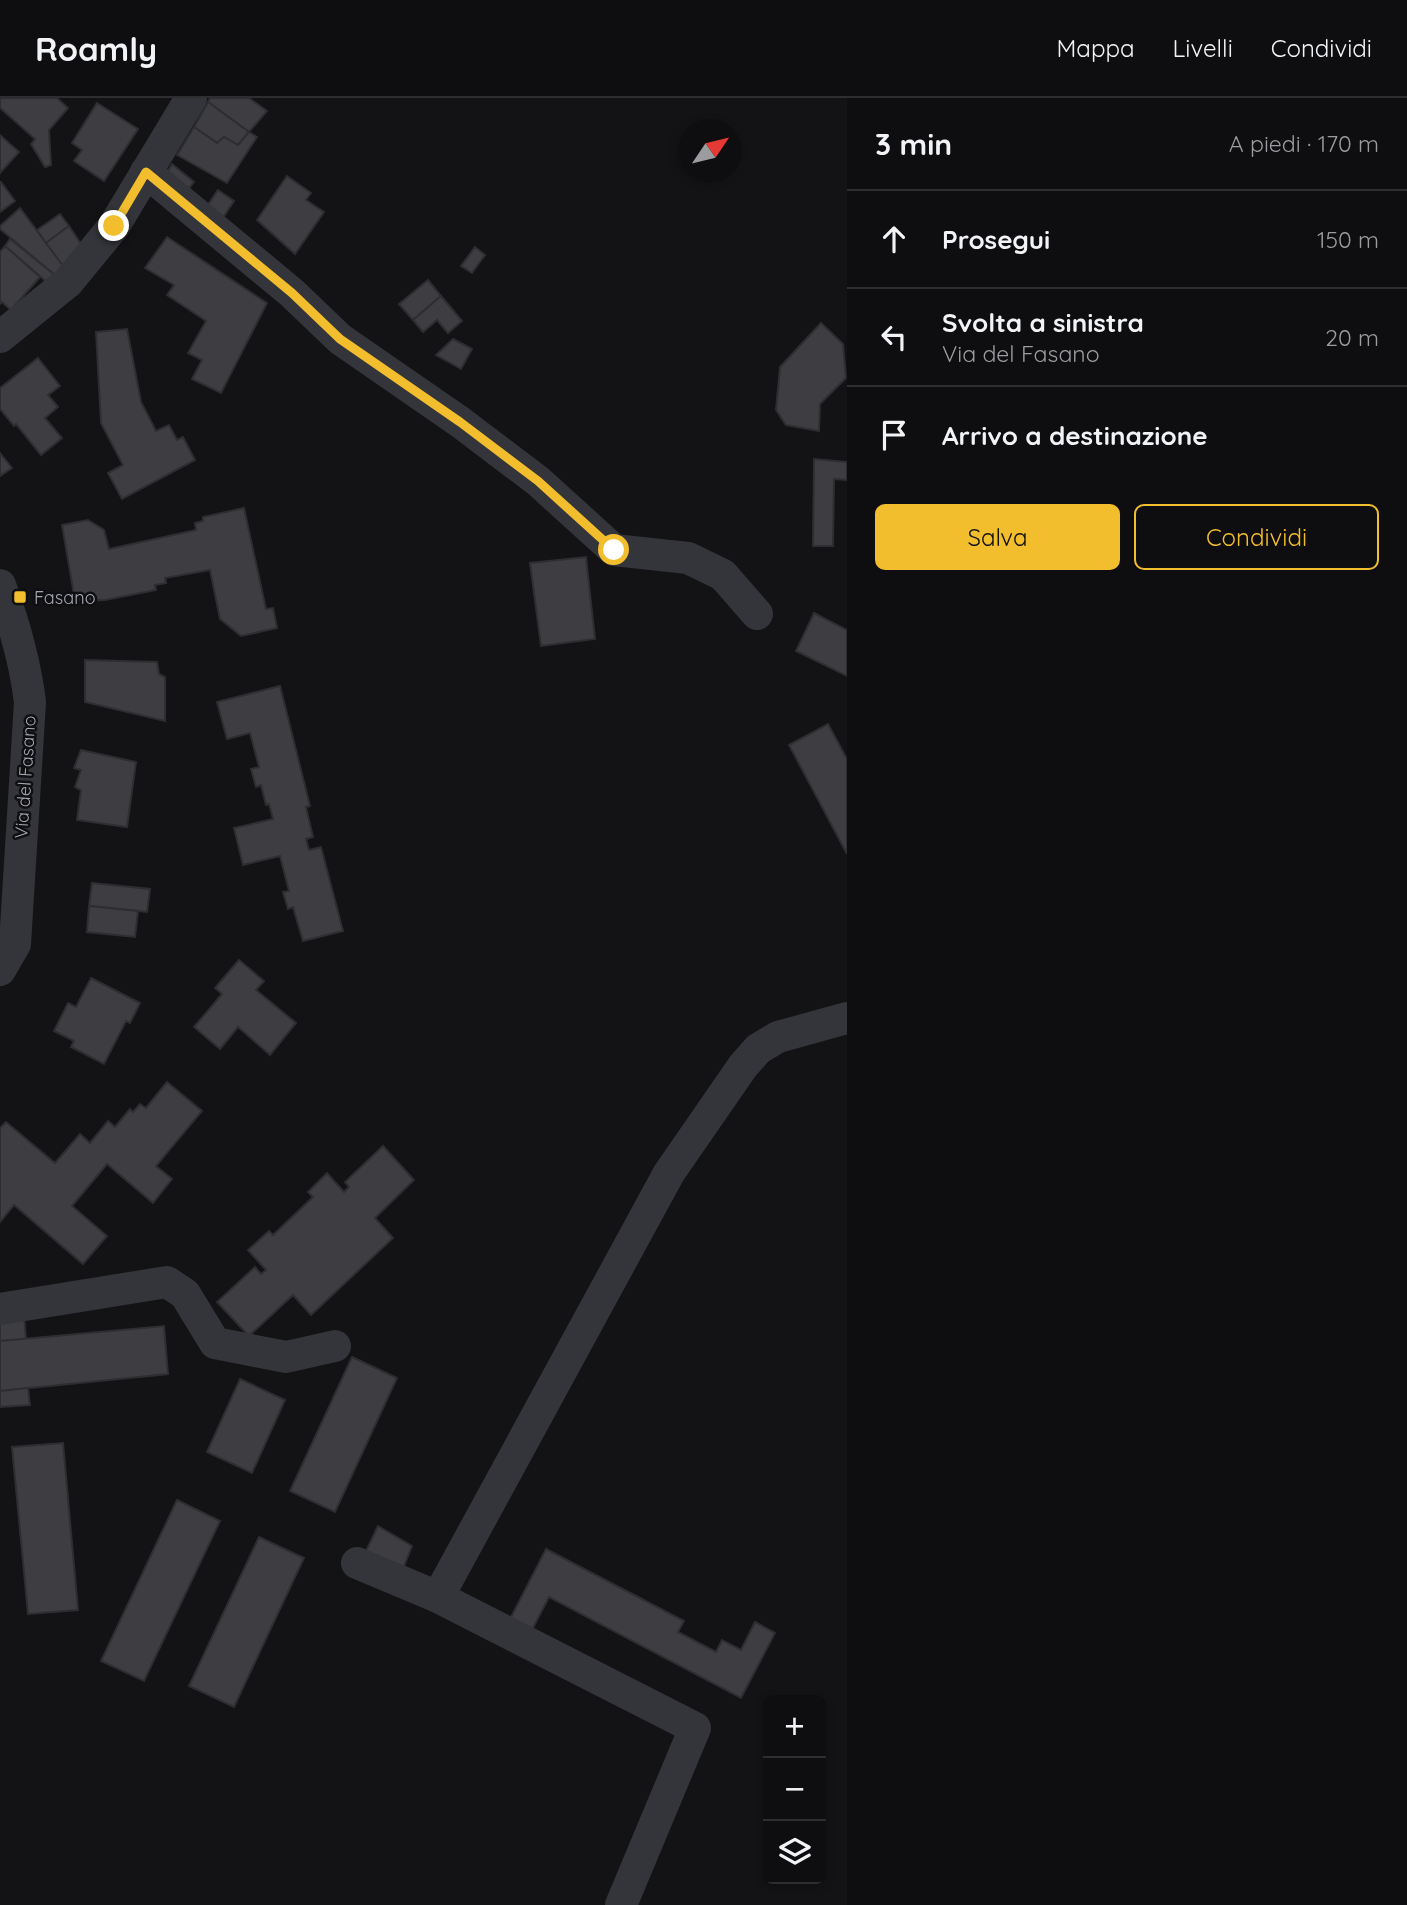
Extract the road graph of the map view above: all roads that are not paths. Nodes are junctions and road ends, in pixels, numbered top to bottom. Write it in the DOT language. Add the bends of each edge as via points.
graph roads {
  1 [pos="191,98"];
  2 [pos="146,172"];
  3 [pos="0,337"];
  4 [pos="0,585"];
  5 [pos="757,614"];
  6 [pos="0,970"];
  7 [pos="847,1018"];
  8 [pos="0,1309"];
  9 [pos="335,1346"];
  10 [pos="356,1563"];
  11 [pos="438,1597"];
  12 [pos="621,1905"];
  1 -- 2 [label="street"];
  2 -- 3 [label="street" via="114,226 68,282"];
  2 -- 5 [label="street" via="292,293 340,339 538,481 614,550 688,558 723,575"];
  4 -- 6 [label="street, Via del Fasano" via="15,624 30,702 15,944"];
  7 -- 11 [label="street" via="778,1037 758,1049 743,1066 669,1173"];
  8 -- 9 [label="street" via="167,1282 185,1294 215,1343 286,1357"];
  10 -- 11 [label="street"];
  11 -- 12 [label="street" via="695,1728"];
}
